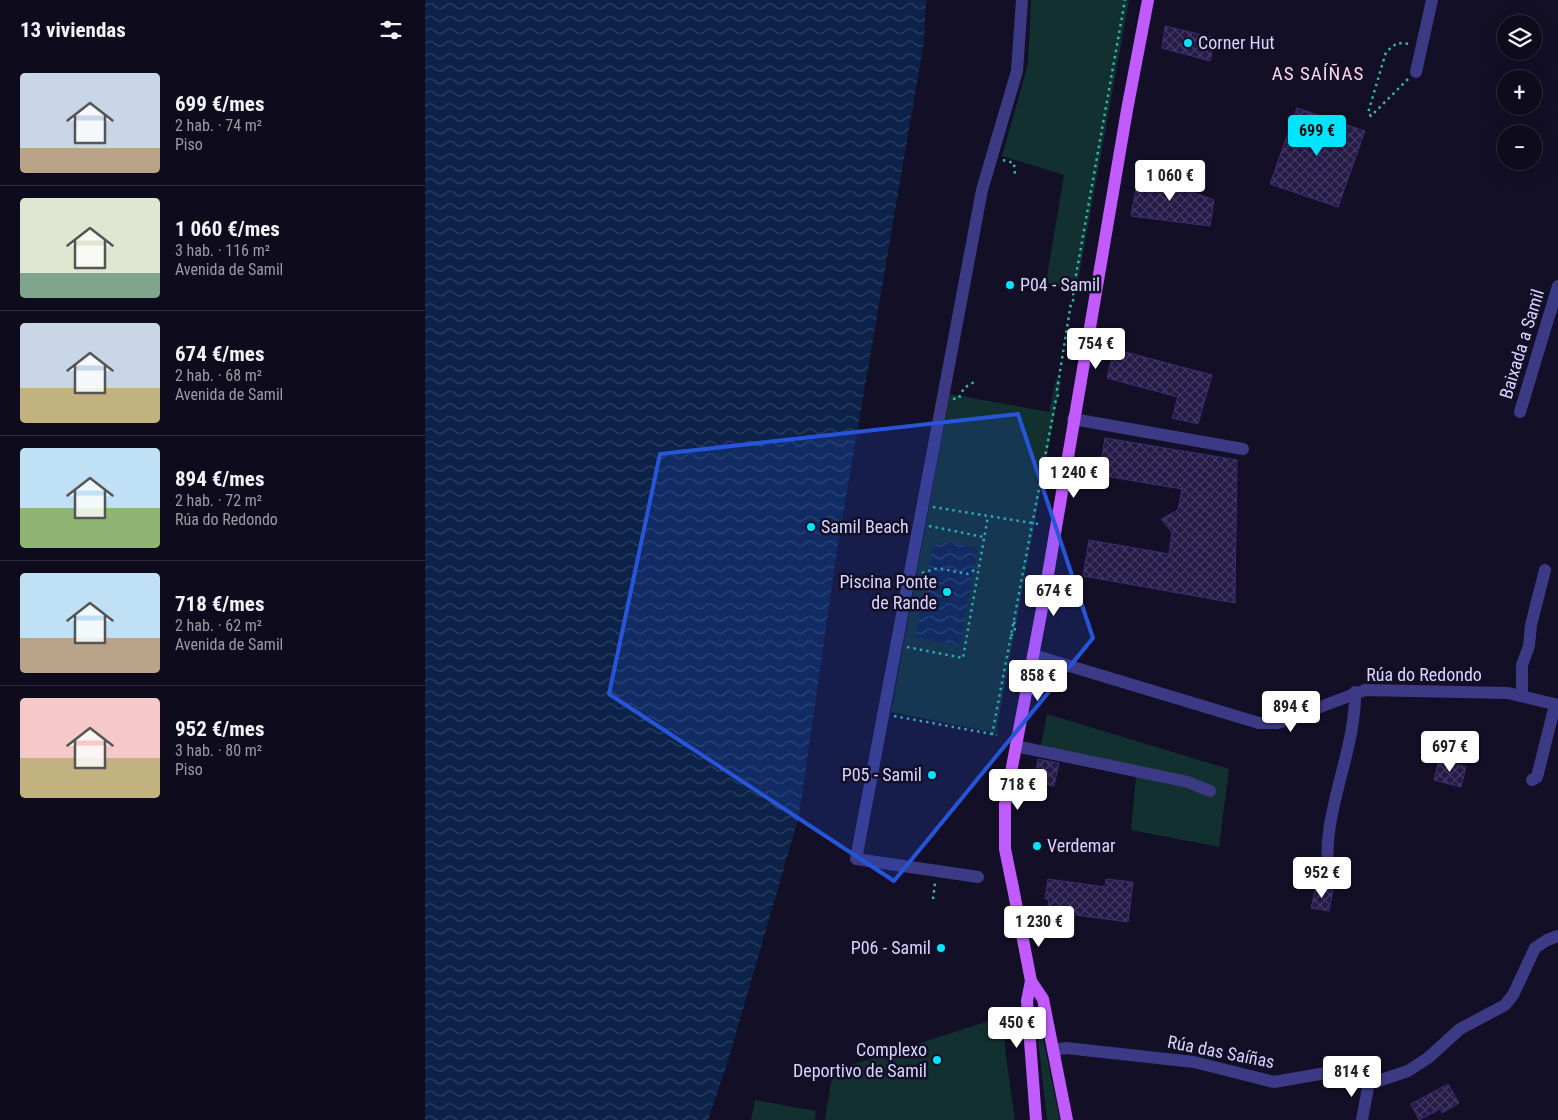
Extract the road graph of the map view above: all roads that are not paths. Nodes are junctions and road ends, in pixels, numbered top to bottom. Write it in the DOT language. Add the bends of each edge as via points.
graph roads {
  1 [pos="1021,0"];
  2 [pos="1148,0"];
  3 [pos="1432,0"];
  4 [pos="1416,72"];
  5 [pos="1558,286"];
  6 [pos="1520,412"];
  7 [pos="1073,419"];
  8 [pos="1243,449"];
  9 [pos="1545,570"];
  10 [pos="1033,656"];
  11 [pos="1355,692"];
  12 [pos="1522,696"];
  13 [pos="1557,705"];
  14 [pos="1016,746"];
  15 [pos="1532,780"];
  16 [pos="1210,791"];
  17 [pos="978,876"];
  18 [pos="1329,883"];
  19 [pos="1558,936"];
  20 [pos="1031,981"];
  21 [pos="1053,1050"];
  22 [pos="1369,1082"];
  23 [pos="1036,1120"];
  24 [pos="1067,1120"];
  25 [pos="1363,1120"];
  1 -- 17 [label="street" via="1017,70 982,190 856,859"];
  2 -- 7 [label="main road"];
  3 -- 4 [label="street"];
  5 -- 6 [label="street, Baixada a Samil"];
  7 -- 8 [label="street"];
  7 -- 10 [label="main road"];
  9 -- 12 [label="street" via="1529,646 1521,665"];
  10 -- 11 [label="street, Rúa do Redondo" via="1259,723 1278,723"];
  10 -- 14 [label="main road"];
  11 -- 12 [label="street, Rúa do Redondo" via="1494,692"];
  11 -- 18 [label="street" via="1353,728 1328,842"];
  12 -- 13 [label="street, Rúa do Redondo"];
  13 -- 15 [label="street" via="1537,777"];
  14 -- 16 [label="street" via="1188,782"];
  14 -- 20 [label="main road" via="1005,804 1004,835"];
  19 -- 22 [label="street" via="1535,948 1505,1005 1460,1029 1408,1071 1396,1077"];
  20 -- 21 [label="main road" via="1043,999"];
  20 -- 23 [label="main road" via="1027,1001"];
  21 -- 22 [label="street, Rúa das Saíñas" via="1067,1048 1169,1058 1274,1082 1343,1070"];
  21 -- 24 [label="main road"];
  22 -- 25 [label="street"];
}
